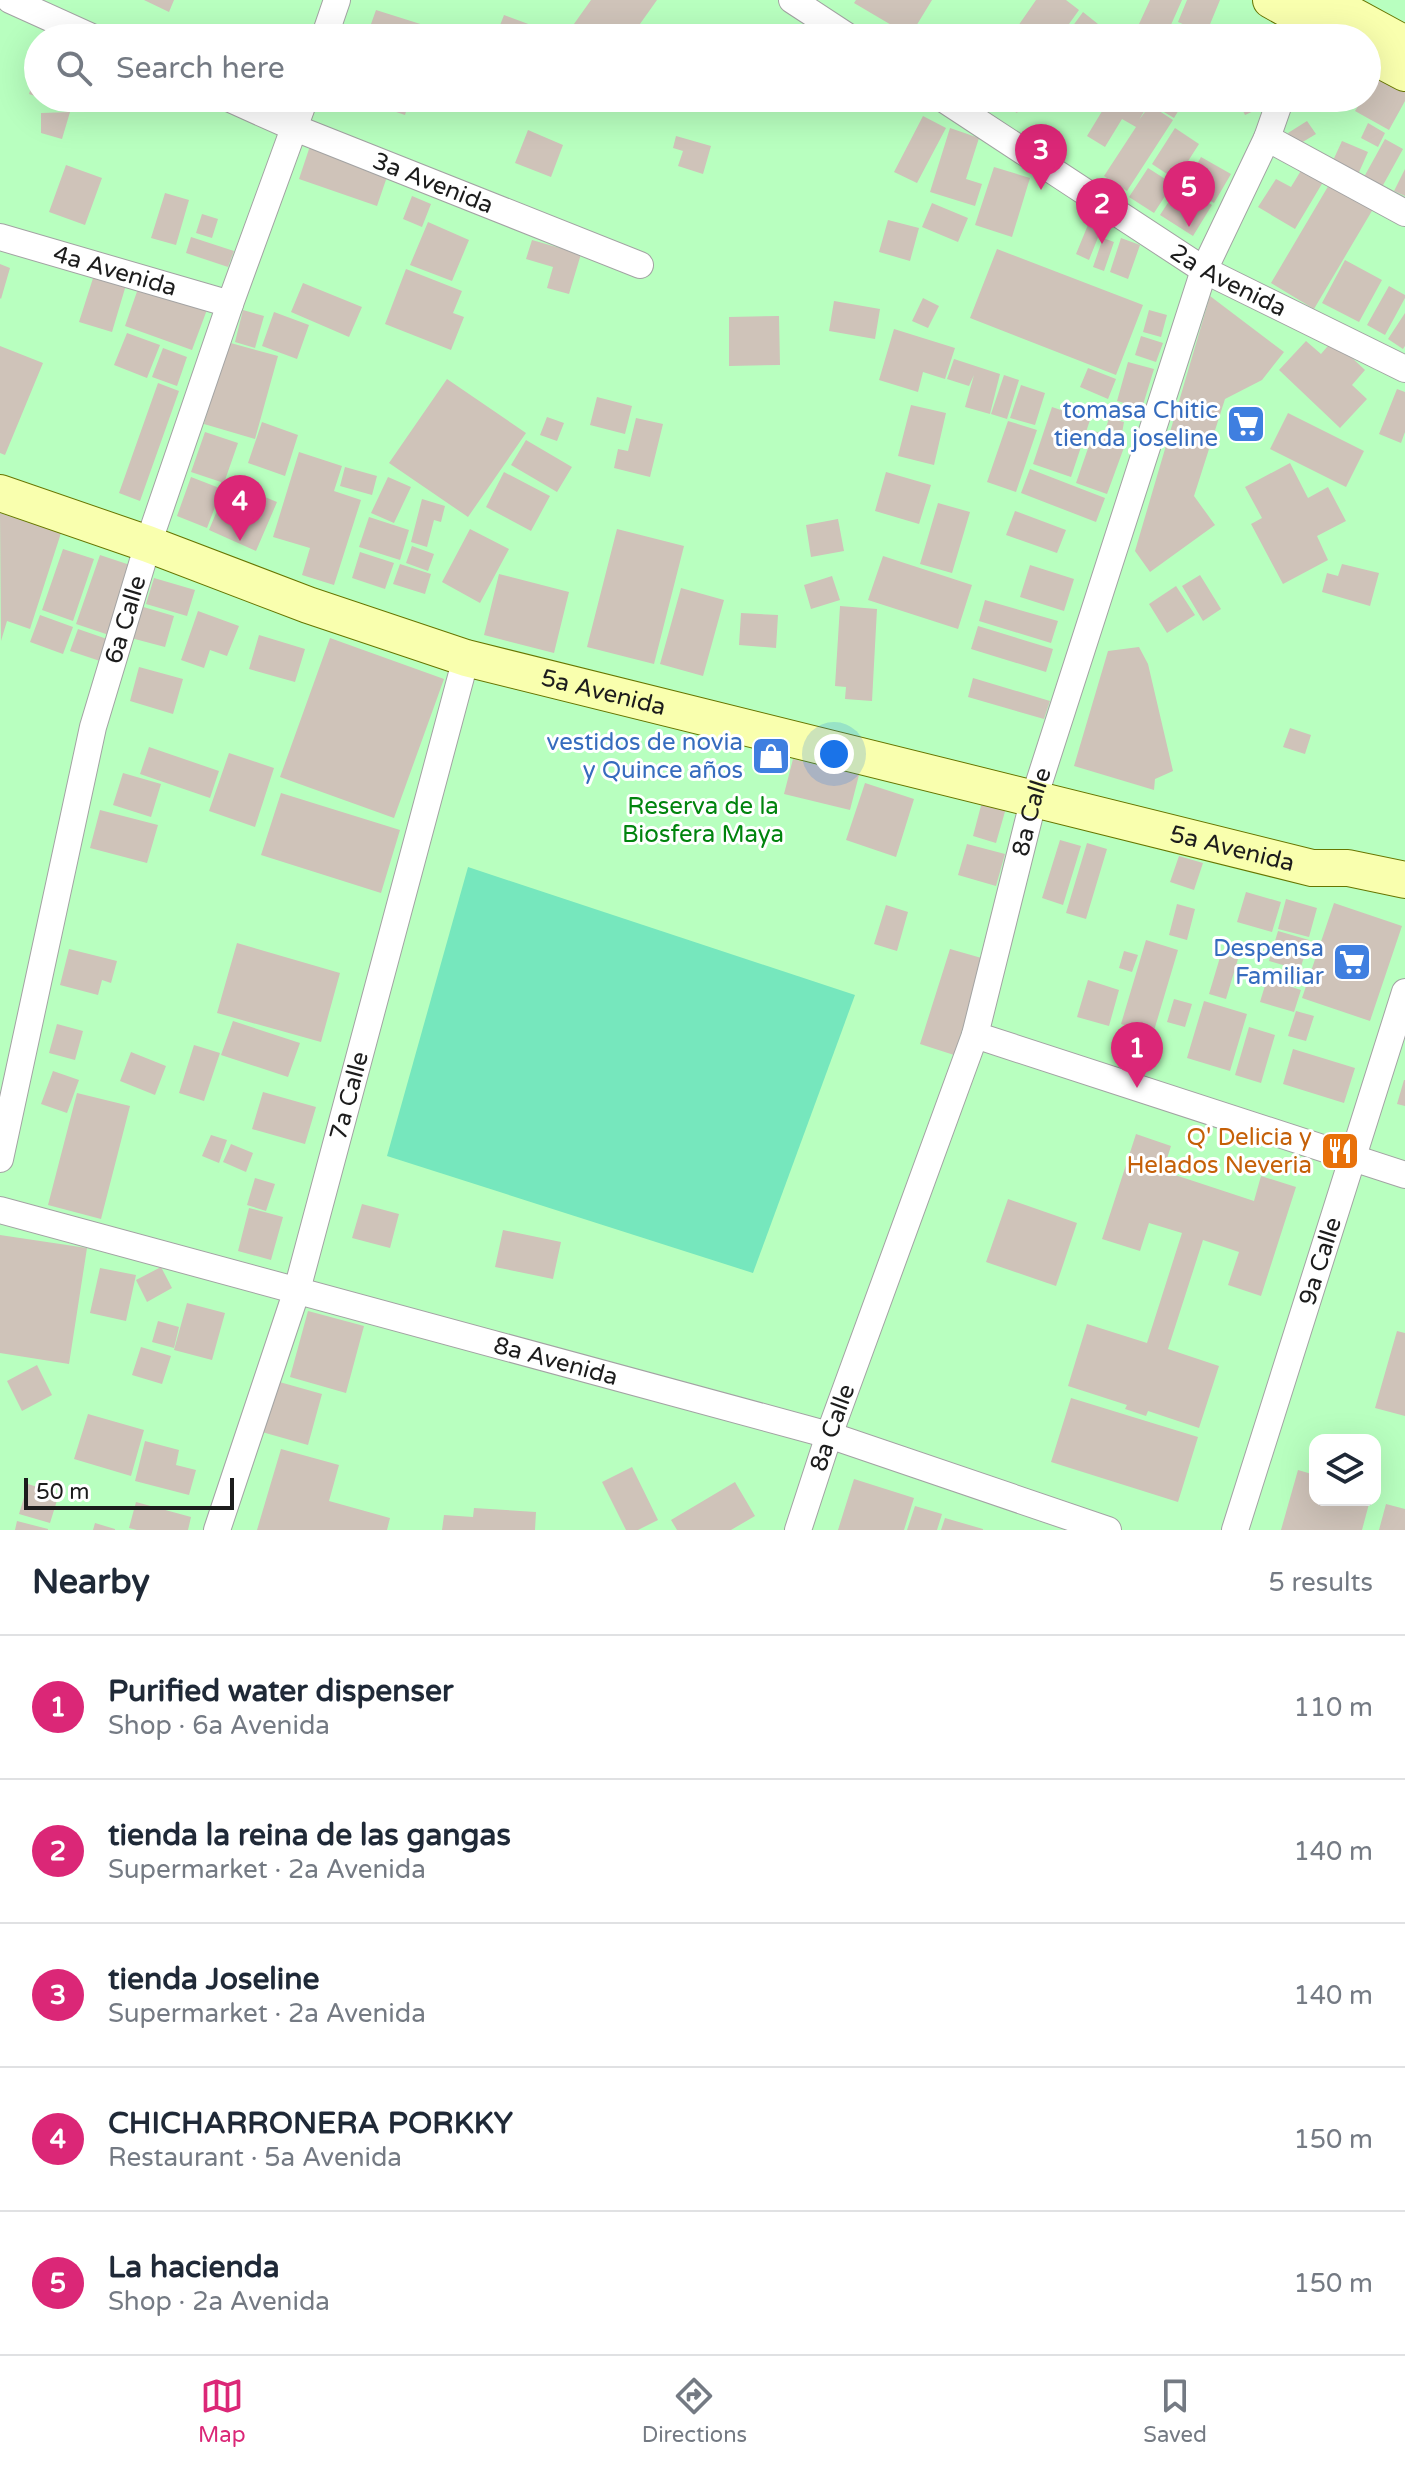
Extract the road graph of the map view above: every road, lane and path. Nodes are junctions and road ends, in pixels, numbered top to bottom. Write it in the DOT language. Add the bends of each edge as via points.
graph roads {
  1 [pos="10,0"];
  2 [pos="337,0"];
  3 [pos="792,0"];
  4 [pos="1271,0"];
  5 [pos="1319,20"];
  6 [pos="63,24"];
  7 [pos="329,24"];
  8 [pos="829,24"];
  9 [pos="1381,37"];
  10 [pos="1405,44"];
  11 [pos="1381,60"];
  12 [pos="1405,73"];
  13 [pos="259,112"];
  14 [pos="300,112"];
  15 [pos="963,112"];
  16 [pos="1276,112"];
  17 [pos="295,128"];
  18 [pos="1267,138"];
  19 [pos="1405,213"];
  20 [pos="0,237"];
  21 [pos="640,265"];
  22 [pos="1204,270"];
  23 [pos="230,304"];
  24 [pos="1405,369"];
  25 [pos="0,493"];
  26 [pos="148,544"];
  27 [pos="466,658"];
  28 [pos="1034,798"];
  29 [pos="1312,868"];
  30 [pos="1405,880"];
  31 [pos="1405,904"];
  32 [pos="1405,992"];
  33 [pos="975,1035"];
  34 [pos="1351,1158"];
  35 [pos="0,1159"];
  36 [pos="1405,1175"];
  37 [pos="0,1210"];
  38 [pos="297,1290"];
  39 [pos="829,1435"];
  40 [pos="217,1530"];
  41 [pos="798,1530"];
  42 [pos="1108,1530"];
  43 [pos="1235,1530"];
  1 -- 6 [label="street"];
  2 -- 7 [label="street"];
  3 -- 8 [label="street"];
  4 -- 5 [label="street"];
  9 -- 10 [label="street"];
  11 -- 12 [label="street"];
  13 -- 17 [label="street, 3a Avenida"];
  14 -- 17 [label="street, 6a Calle"];
  15 -- 22 [label="street, 2a Avenida"];
  16 -- 18 [label="street, 8a Calle"];
  17 -- 21 [label="street, 3a Avenida"];
  17 -- 23 [label="street, 6a Calle"];
  18 -- 19 [label="street"];
  18 -- 22 [label="street, 8a Calle"];
  20 -- 23 [label="street, 4a Avenida"];
  22 -- 24 [label="street, 2a Avenida"];
  22 -- 28 [label="street, 8a Calle"];
  23 -- 26 [label="street, 6a Calle"];
  25 -- 26 [label="street, 5a Avenida"];
  26 -- 27 [label="street, 5a Avenida"];
  26 -- 35 [label="street, 6a Calle" via="93,727"];
  27 -- 28 [label="street, 5a Avenida"];
  27 -- 38 [label="street, 7a Calle"];
  28 -- 29 [label="street, 5a Avenida"];
  28 -- 33 [label="street, 8a Calle"];
  29 -- 30 [label="street, 5a Avenida" via="1348,868"];
  29 -- 31 [label="street, 5a Avenida" via="1347,888"];
  32 -- 34 [label="street, 9a Calle"];
  33 -- 34 [label="street"];
  33 -- 39 [label="street, 8a Calle"];
  34 -- 36 [label="street"];
  34 -- 43 [label="street, 9a Calle"];
  37 -- 38 [label="street, 8a Avenida"];
  38 -- 39 [label="street, 8a Avenida"];
  38 -- 40 [label="street, 7a Calle"];
  39 -- 41 [label="street, 8a Calle"];
  39 -- 42 [label="street, 8a Avenida"];
}
